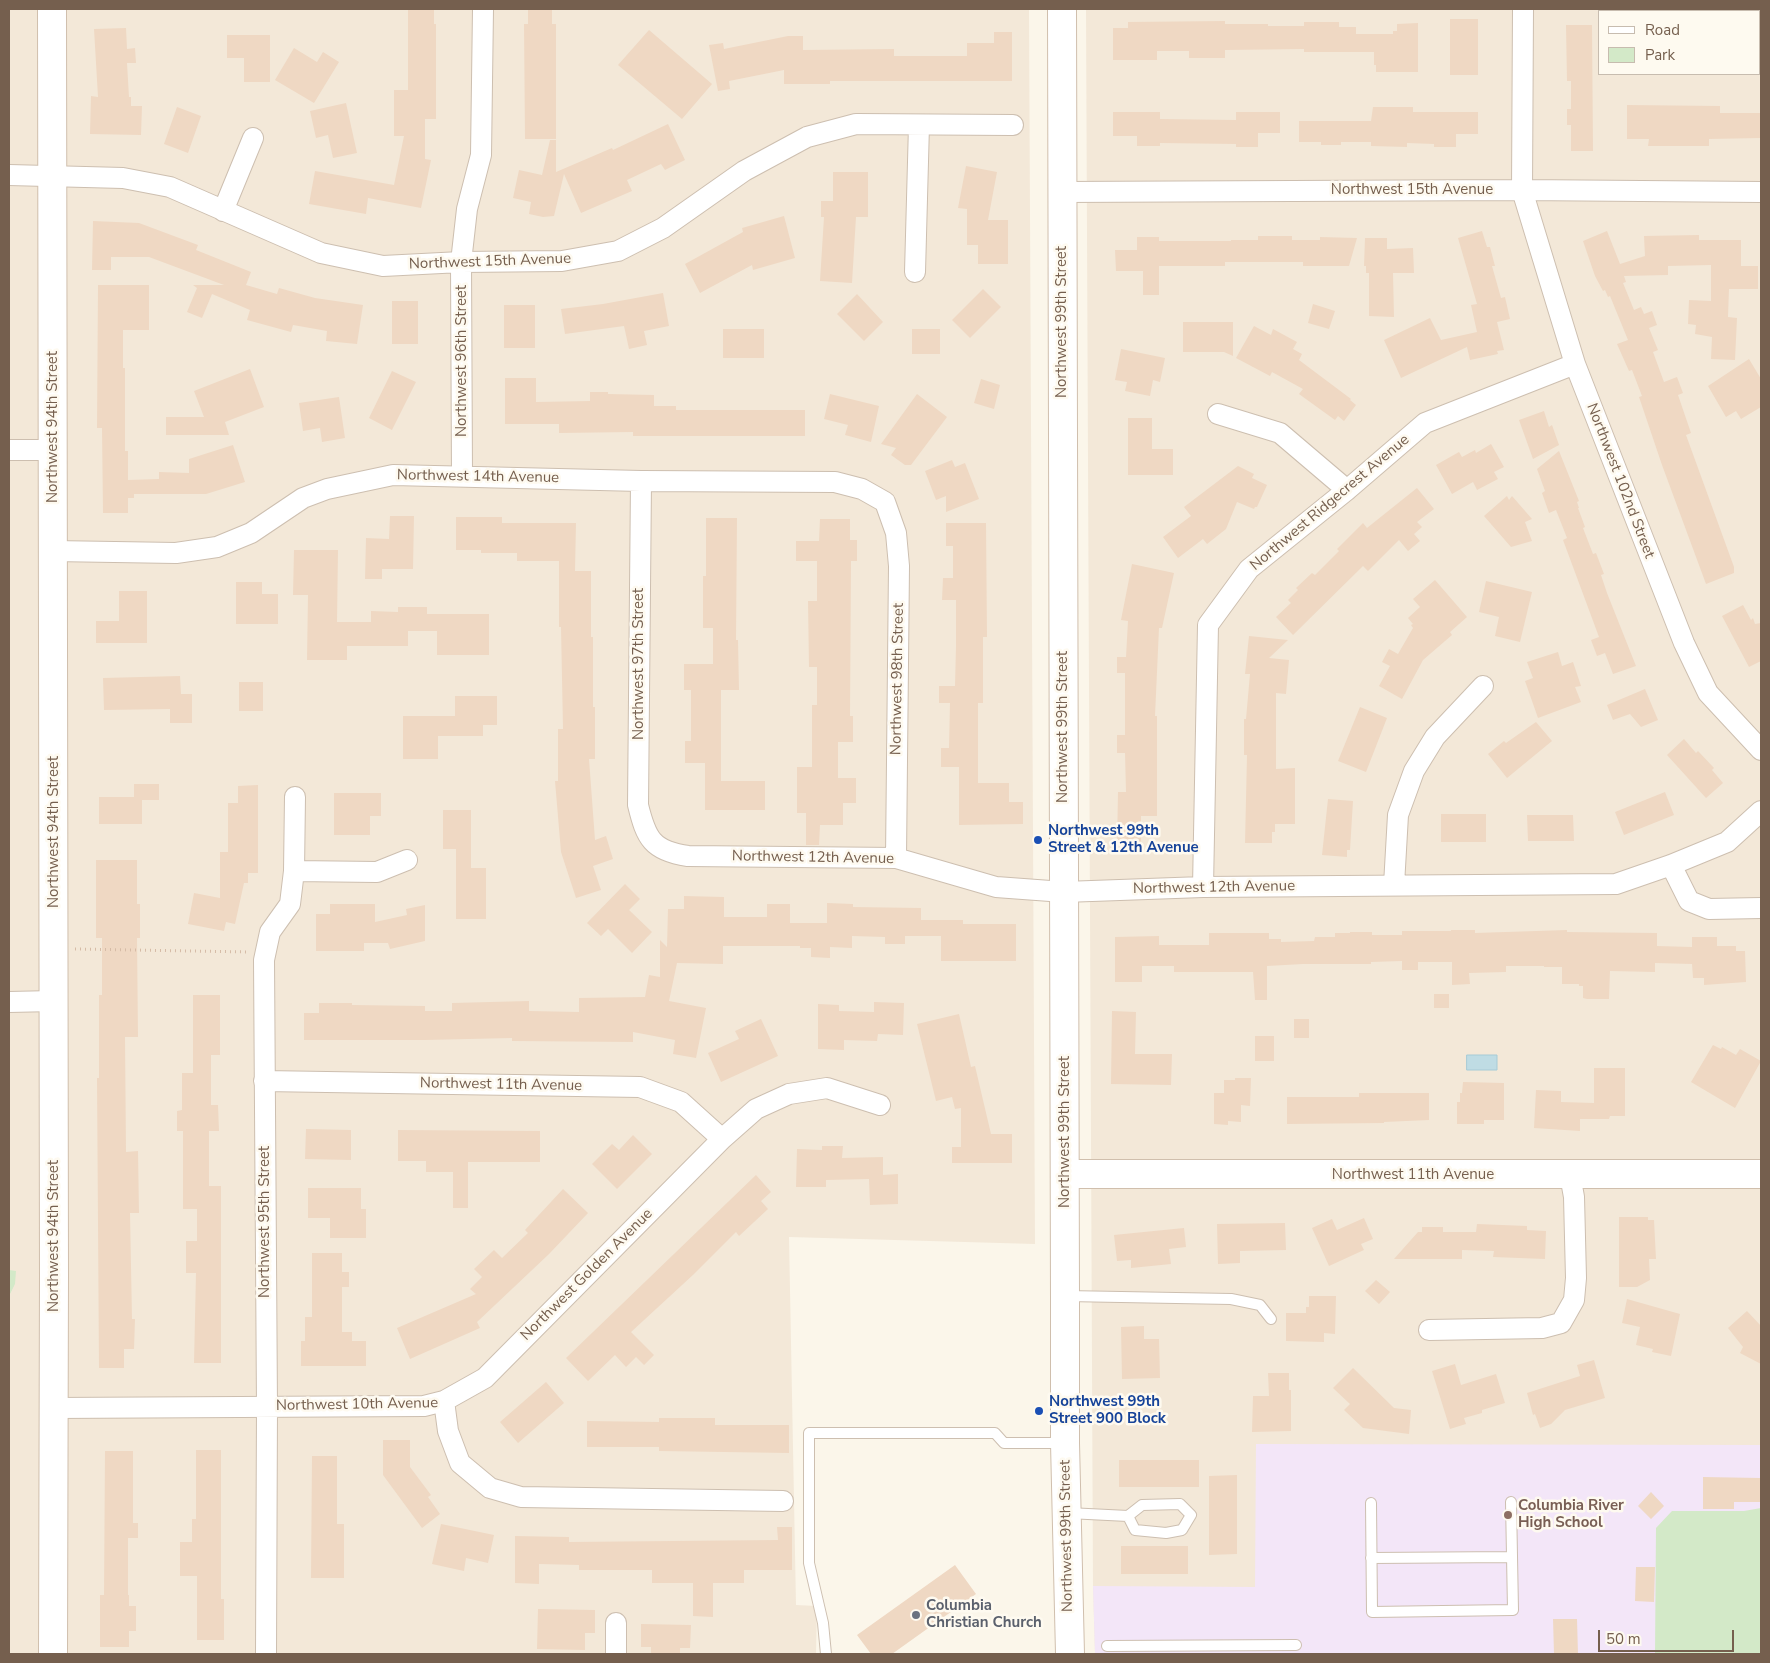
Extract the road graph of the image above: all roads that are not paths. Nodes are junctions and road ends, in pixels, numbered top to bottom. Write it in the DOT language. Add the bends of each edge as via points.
graph roads {
  1 [pos="52,9"];
  2 [pos="483,9"];
  3 [pos="1062,9"];
  4 [pos="1523,9"];
  5 [pos="919,125"];
  6 [pos="1013,125"];
  7 [pos="254,138"];
  8 [pos="9,175"];
  9 [pos="53,176"];
  10 [pos="1522,190"];
  11 [pos="1062,192"];
  12 [pos="1761,192"];
  13 [pos="223,211"];
  14 [pos="461,262"];
  15 [pos="915,272"];
  16 [pos="1574,364"];
  17 [pos="1218,414"];
  18 [pos="9,450"];
  19 [pos="53,450"];
  20 [pos="462,476"];
  21 [pos="641,481"];
  22 [pos="1347,490"];
  23 [pos="886,502"];
  24 [pos="53,550"];
  25 [pos="1483,686"];
  26 [pos="1761,750"];
  27 [pos="294,798"];
  28 [pos="1761,812"];
  29 [pos="654,844"];
  30 [pos="896,858"];
  31 [pos="407,860"];
  32 [pos="1671,865"];
  33 [pos="294,871"];
  34 [pos="1394,885"];
  35 [pos="1202,887"];
  36 [pos="1064,892"];
  37 [pos="1761,908"];
  38 [pos="54,1001"];
  39 [pos="9,1002"];
  40 [pos="264,1081"];
  41 [pos="880,1105"];
  42 [pos="722,1139"];
  43 [pos="1065,1174"];
  44 [pos="1761,1174"];
  45 [pos="1570,1175"];
  46 [pos="1064,1296"];
  47 [pos="1271,1319"];
  48 [pos="1429,1330"];
  49 [pos="444,1401"];
  50 [pos="267,1407"];
  51 [pos="54,1408"];
  52 [pos="1065,1443"];
  53 [pos="783,1501"];
  54 [pos="1511,1502"];
  55 [pos="1371,1503"];
  56 [pos="1067,1513"];
  57 [pos="1128,1516"];
  58 [pos="1512,1557"];
  59 [pos="1371,1558"];
  60 [pos="616,1623"];
  61 [pos="1296,1645"];
  62 [pos="1107,1646"];
  63 [pos="53,1654"];
  64 [pos="266,1654"];
  65 [pos="616,1654"];
  66 [pos="826,1654"];
  67 [pos="1070,1654"];
  1 -- 9 [label="street, Northwest 94th Street"];
  2 -- 14 [label="street, Northwest 96th Street" via="480,155 467,209"];
  3 -- 11 [label="street, Northwest 99th Street"];
  4 -- 10 [label="street, Northwest 102nd Street"];
  5 -- 6 [label="street, Northwest 15th Avenue"];
  5 -- 14 [label="street, Northwest 15th Avenue" via="856,124 807,138 744,171 663,228 618,251 562,261"];
  5 -- 15 [label="street"];
  7 -- 13 [label="street"];
  8 -- 9 [label="street, Northwest 15th Avenue"];
  9 -- 13 [label="street, Northwest 15th Avenue" via="123,178 170,187"];
  9 -- 19 [label="street, Northwest 94th Street"];
  10 -- 11 [label="street, Northwest 15th Avenue"];
  10 -- 12 [label="street, Northwest 15th Avenue"];
  10 -- 16 [label="street, Northwest 102nd Street"];
  11 -- 36 [label="street, Northwest 99th Street"];
  13 -- 14 [label="street, Northwest 15th Avenue" via="321,253 383,266"];
  14 -- 20 [label="street, Northwest 96th Street"];
  16 -- 22 [label="street, Northwest Ridgecrest Avenue" via="1425,423"];
  16 -- 26 [label="street, Northwest 102nd Street" via="1688,651 1708,693"];
  17 -- 22 [label="street" via="1280,433"];
  18 -- 19 [label="street"];
  19 -- 24 [label="street, Northwest 94th Street"];
  20 -- 21 [label="street, Northwest 14th Avenue"];
  20 -- 24 [label="street, Northwest 14th Avenue" via="393,475 327,488 303,498 251,533 217,547 176,553"];
  21 -- 23 [label="street, Northwest 14th Avenue" via="835,482 862,489"];
  21 -- 29 [label="street, Northwest 97th Street" via="638,805 644,827"];
  22 -- 35 [label="street, Northwest Ridgecrest Avenue" via="1249,569 1208,625"];
  23 -- 30 [label="street, Northwest 98th Street" via="896,533 899,566"];
  24 -- 38 [label="street, Northwest 94th Street"];
  25 -- 34 [label="street" via="1435,737 1414,771 1398,815"];
  27 -- 33 [label="street, Northwest 95th Street"];
  28 -- 32 [label="street, Northwest 12th Avenue" via="1727,842"];
  29 -- 30 [label="street, Northwest 12th Avenue" via="670,854 688,856"];
  30 -- 36 [label="street, Northwest 12th Avenue" via="996,887"];
  31 -- 33 [label="street" via="377,872"];
  32 -- 34 [label="street, Northwest 12th Avenue" via="1616,884"];
  32 -- 37 [label="street" via="1689,901 1710,909"];
  33 -- 40 [label="street, Northwest 95th Street" via="290,904 270,932 264,952"];
  34 -- 35 [label="street, Northwest 12th Avenue"];
  35 -- 36 [label="street, Northwest 12th Avenue"];
  36 -- 43 [label="street, Northwest 99th Street"];
  38 -- 39 [label="street"];
  38 -- 51 [label="street, Northwest 94th Street"];
  40 -- 42 [label="street, Northwest 11th Avenue" via="640,1087 681,1102"];
  40 -- 50 [label="street, Northwest 95th Street"];
  41 -- 42 [label="street, Northwest Golden Avenue" via="827,1088 789,1094 756,1109"];
  42 -- 49 [label="street, Northwest Golden Avenue" via="485,1378"];
  43 -- 45 [label="street, Northwest 11th Avenue"];
  43 -- 46 [label="street, Northwest 99th Street"];
  44 -- 45 [label="street, Northwest 11th Avenue"];
  45 -- 48 [label="street" via="1574,1197 1576,1278 1574,1300 1561,1323 1542,1328"];
  46 -- 47 [label="lane" via="1231,1299 1260,1305"];
  46 -- 52 [label="street, Northwest 99th Street"];
  49 -- 50 [label="street, Northwest 10th Avenue" via="424,1406"];
  49 -- 53 [label="street, Northwest 10th Avenue" via="448,1431 460,1463 490,1488 521,1497"];
  50 -- 51 [label="street, Northwest 10th Avenue"];
  50 -- 64 [label="street, Northwest 95th Street"];
  51 -- 63 [label="street, Northwest 94th Street"];
  52 -- 56 [label="street, Northwest 99th Street"];
  52 -- 66 [label="lane" via="1004,1443 995,1433 809,1433 809,1563 823,1623"];
  54 -- 58 [label="lane"];
  55 -- 59 [label="lane"];
  56 -- 57 [label="lane"];
  56 -- 67 [label="street, Northwest 99th Street"];
  57 -- 57 [label="lane" via="1142,1505 1180,1504 1191,1515 1182,1530 1166,1533 1135,1530"];
  58 -- 59 [label="lane"];
  58 -- 59 [label="lane" via="1513,1610 1372,1612"];
  60 -- 65 [label="street"];
  61 -- 62 [label="lane"];
}
